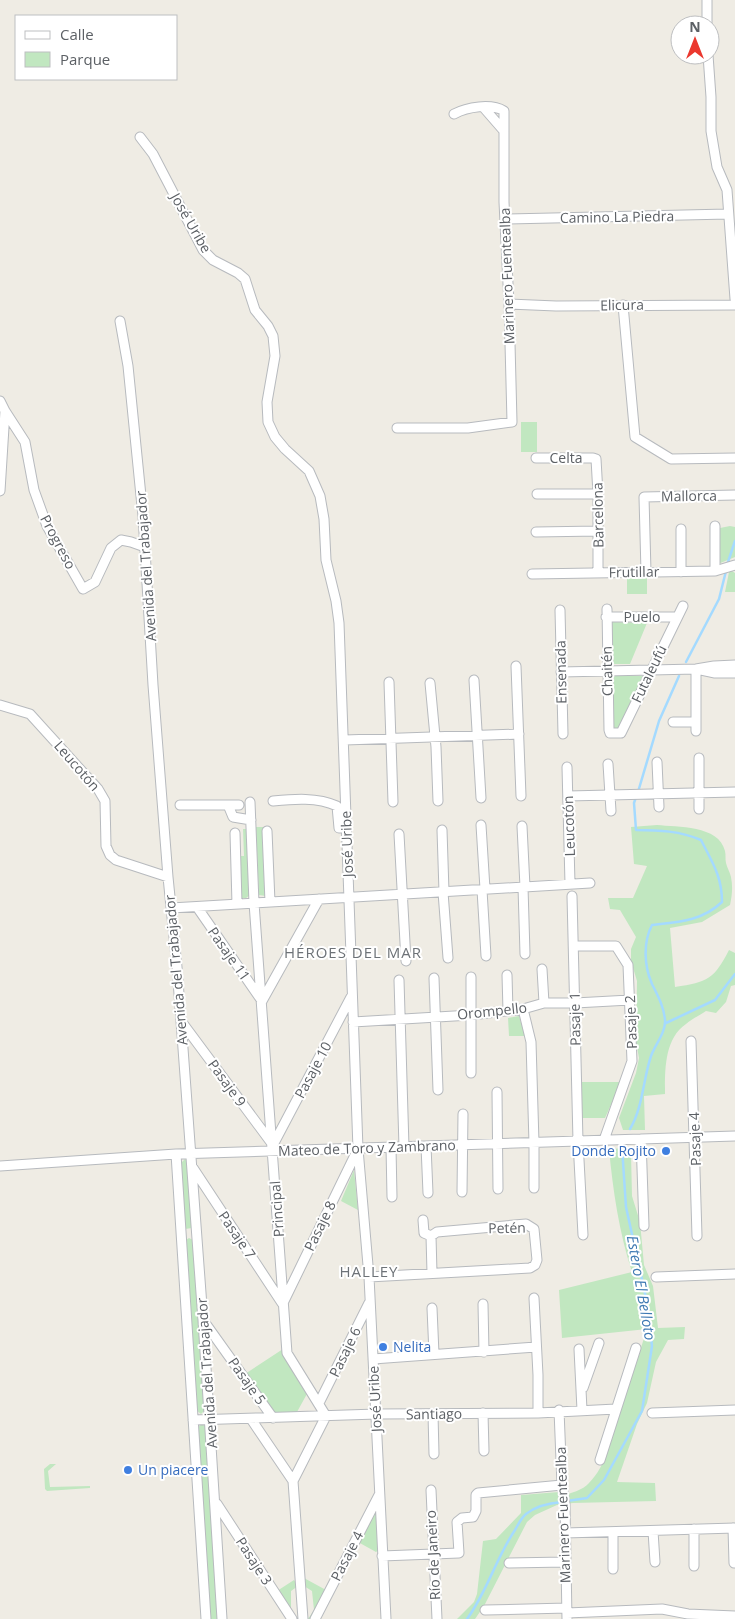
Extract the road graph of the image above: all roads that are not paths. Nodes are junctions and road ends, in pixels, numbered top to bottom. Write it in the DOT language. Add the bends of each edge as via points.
graph roads {
  1 [pos="707,0"];
  2 [pos="706,15"];
  3 [pos="709,65"];
  4 [pos="454,114"];
  5 [pos="140,137"];
  6 [pos="730,196"];
  7 [pos="728,214"];
  8 [pos="505,219"];
  9 [pos="732,235"];
  10 [pos="734,273"];
  11 [pos="735,299"];
  12 [pos="509,304"];
  13 [pos="623,305"];
  14 [pos="735,305"];
  15 [pos="120,322"];
  16 [pos="0,401"];
  17 [pos="5,411"];
  18 [pos="397,428"];
  19 [pos="536,458"];
  20 [pos="596,458"];
  21 [pos="735,458"];
  22 [pos="0,491"];
  23 [pos="537,494"];
  24 [pos="598,494"];
  25 [pos="735,495"];
  26 [pos="715,526"];
  27 [pos="681,528"];
  28 [pos="598,531"];
  29 [pos="536,532"];
  30 [pos="145,547"];
  31 [pos="726,568"];
  32 [pos="646,572"];
  33 [pos="681,572"];
  34 [pos="598,573"];
  35 [pos="532,574"];
  36 [pos="683,606"];
  37 [pos="560,610"];
  38 [pos="607,613"];
  39 [pos="677,617"];
  40 [pos="735,665"];
  41 [pos="516,666"];
  42 [pos="696,669"];
  43 [pos="607,670"];
  44 [pos="652,670"];
  45 [pos="561,672"];
  46 [pos="735,673"];
  47 [pos="474,680"];
  48 [pos="389,682"];
  49 [pos="430,683"];
  50 [pos="0,705"];
  51 [pos="673,722"];
  52 [pos="610,733"];
  53 [pos="519,734"];
  54 [pos="562,734"];
  55 [pos="477,735"];
  56 [pos="434,736"];
  57 [pos="391,737"];
  58 [pos="345,740"];
  59 [pos="699,758"];
  60 [pos="657,762"];
  61 [pos="608,764"];
  62 [pos="567,767"];
  63 [pos="735,792"];
  64 [pos="658,793"];
  65 [pos="698,793"];
  66 [pos="610,795"];
  67 [pos="521,796"];
  68 [pos="568,796"];
  69 [pos="480,798"];
  70 [pos="273,800"];
  71 [pos="438,801"];
  72 [pos="250,802"];
  73 [pos="393,802"];
  74 [pos="180,805"];
  75 [pos="228,805"];
  76 [pos="239,805"];
  77 [pos="659,807"];
  78 [pos="699,809"];
  79 [pos="611,811"];
  80 [pos="251,824"];
  81 [pos="481,825"];
  82 [pos="522,826"];
  83 [pos="346,828"];
  84 [pos="442,830"];
  85 [pos="267,831"];
  86 [pos="235,834"];
  87 [pos="400,834"];
  88 [pos="168,878"];
  89 [pos="590,883"];
  90 [pos="570,884"];
  91 [pos="524,887"];
  92 [pos="484,889"];
  93 [pos="443,892"];
  94 [pos="403,894"];
  95 [pos="572,896"];
  96 [pos="349,898"];
  97 [pos="320,899"];
  98 [pos="270,902"];
  99 [pos="254,903"];
  100 [pos="237,904"];
  101 [pos="196,907"];
  102 [pos="171,908"];
  103 [pos="574,946"];
  104 [pos="525,954"];
  105 [pos="486,956"];
  106 [pos="448,958"];
  107 [pos="406,961"];
  108 [pos="542,969"];
  109 [pos="507,974"];
  110 [pos="471,977"];
  111 [pos="434,978"];
  112 [pos="399,980"];
  113 [pos="353,995"];
  114 [pos="630,1000"];
  115 [pos="262,1001"];
  116 [pos="544,1003"];
  117 [pos="575,1003"];
  118 [pos="523,1008"];
  119 [pos="508,1011"];
  120 [pos="471,1014"];
  121 [pos="435,1016"];
  122 [pos="400,1019"];
  123 [pos="180,1020"];
  124 [pos="353,1022"];
  125 [pos="691,1041"];
  126 [pos="471,1073"];
  127 [pos="438,1090"];
  128 [pos="497,1092"];
  129 [pos="463,1114"];
  130 [pos="735,1136"];
  131 [pos="695,1137"];
  132 [pos="642,1139"];
  133 [pos="604,1140"];
  134 [pos="578,1141"];
  135 [pos="534,1143"];
  136 [pos="498,1144"];
  137 [pos="462,1145"];
  138 [pos="426,1146"];
  139 [pos="404,1147"];
  140 [pos="273,1148"];
  141 [pos="358,1148"];
  142 [pos="391,1148"];
  143 [pos="176,1154"];
  144 [pos="191,1154"];
  145 [pos="0,1166"];
  146 [pos="192,1167"];
  147 [pos="534,1188"];
  148 [pos="498,1190"];
  149 [pos="462,1192"];
  150 [pos="428,1193"];
  151 [pos="392,1198"];
  152 [pos="423,1220"];
  153 [pos="644,1226"];
  154 [pos="196,1234"];
  155 [pos="180,1235"];
  156 [pos="583,1235"];
  157 [pos="431,1236"];
  158 [pos="697,1236"];
  159 [pos="432,1273"];
  160 [pos="735,1274"];
  161 [pos="369,1277"];
  162 [pos="656,1277"];
  163 [pos="534,1298"];
  164 [pos="370,1301"];
  165 [pos="283,1304"];
  166 [pos="483,1304"];
  167 [pos="432,1308"];
  168 [pos="203,1320"];
  169 [pos="599,1343"];
  170 [pos="536,1347"];
  171 [pos="636,1348"];
  172 [pos="484,1352"];
  173 [pos="596,1352"];
  174 [pos="434,1354"];
  175 [pos="373,1359"];
  176 [pos="581,1393"];
  177 [pos="320,1403"];
  178 [pos="616,1409"];
  179 [pos="559,1410"];
  180 [pos="582,1410"];
  181 [pos="735,1410"];
  182 [pos="538,1412"];
  183 [pos="483,1413"];
  184 [pos="652,1413"];
  185 [pos="377,1414"];
  186 [pos="433,1414"];
  187 [pos="326,1416"];
  188 [pos="273,1418"];
  189 [pos="251,1419"];
  190 [pos="193,1420"];
  191 [pos="210,1420"];
  192 [pos="484,1451"];
  193 [pos="434,1454"];
  194 [pos="600,1460"];
  195 [pos="293,1481"];
  196 [pos="563,1489"];
  197 [pos="431,1490"];
  198 [pos="379,1494"];
  199 [pos="216,1503"];
  200 [pos="734,1528"];
  201 [pos="694,1530"];
  202 [pos="653,1531"];
  203 [pos="613,1532"];
  204 [pos="566,1533"];
  205 [pos="433,1553"];
  206 [pos="382,1556"];
  207 [pos="565,1562"];
  208 [pos="654,1562"];
  209 [pos="509,1563"];
  210 [pos="734,1563"];
  211 [pos="694,1566"];
  212 [pos="613,1569"];
  213 [pos="485,1610"];
  214 [pos="567,1613"];
  215 [pos="735,1616"];
  216 [pos="206,1619"];
  217 [pos="222,1619"];
  218 [pos="292,1619"];
  219 [pos="303,1619"];
  220 [pos="315,1619"];
  221 [pos="386,1619"];
  222 [pos="437,1619"];
  1 -- 2 [label="street"];
  3 -- 6 [label="street" via="711,131 717,167"];
  4 -- 8 [label="street, Marinero Fuentealba" via="467,108 499,108 504,111"];
  5 -- 58 [label="street, José Uribe" via="153,154 204,250 213,260 245,279 255,310 273,336 275,356 267,402 268,422 275,437 309,472 320,496 326,560 340,623"];
  6 -- 7 [label="street"];
  7 -- 8 [label="street, Camino La Piedra"];
  7 -- 9 [label="street"];
  8 -- 12 [label="street, Marinero Fuentealba"];
  9 -- 10 [label="street"];
  10 -- 11 [label="street"];
  12 -- 13 [label="street, Elicura"];
  12 -- 18 [label="street, Marinero Fuentealba" via="512,422 468,428"];
  13 -- 14 [label="street, Elicura"];
  13 -- 21 [label="street" via="635,437 671,459"];
  15 -- 30 [label="street, Avenida del Trabajador" via="130,384"];
  16 -- 17 [label="street"];
  17 -- 22 [label="street"];
  17 -- 30 [label="street, Progreso" via="24,442 46,526 83,589 95,582 112,548 120,540"];
  19 -- 20 [label="street, Celta"];
  20 -- 24 [label="street, Barcelona"];
  23 -- 24 [label="street"];
  24 -- 28 [label="street, Barcelona"];
  25 -- 32 [label="street, Mallorca" via="644,497"];
  26 -- 31 [label="street"];
  27 -- 33 [label="street"];
  28 -- 29 [label="street"];
  28 -- 34 [label="street, Barcelona"];
  30 -- 88 [label="street, Avenida del Trabajador"];
  31 -- 33 [label="street, Frutillar"];
  32 -- 33 [label="street, Frutillar"];
  32 -- 34 [label="street, Frutillar"];
  34 -- 35 [label="street, Frutillar"];
  36 -- 39 [label="street, Futaleufú"];
  37 -- 45 [label="street, Ensenada"];
  38 -- 39 [label="street, Puelo"];
  38 -- 43 [label="street, Chaitén"];
  39 -- 44 [label="street, Futaleufú"];
  40 -- 42 [label="street"];
  41 -- 53 [label="street"];
  42 -- 44 [label="street"];
  42 -- 46 [label="street"];
  42 -- 51 [label="street" via="696,727"];
  43 -- 44 [label="street"];
  43 -- 45 [label="street"];
  43 -- 52 [label="street, Chaitén"];
  44 -- 52 [label="street, Futaleufú" via="621,733"];
  45 -- 54 [label="street, Ensenada"];
  47 -- 55 [label="street"];
  48 -- 57 [label="street"];
  49 -- 56 [label="street"];
  50 -- 88 [label="street, Leucotón" via="30,714 98,789 105,800 106,846 110,855"];
  53 -- 55 [label="street"];
  53 -- 67 [label="street"];
  55 -- 56 [label="street"];
  55 -- 69 [label="street"];
  56 -- 57 [label="street"];
  56 -- 71 [label="street"];
  57 -- 58 [label="street"];
  57 -- 73 [label="street"];
  58 -- 83 [label="street, José Uribe"];
  59 -- 65 [label="street"];
  60 -- 64 [label="street"];
  61 -- 66 [label="street"];
  62 -- 68 [label="street, Leucotón"];
  63 -- 65 [label="street"];
  64 -- 65 [label="street"];
  64 -- 66 [label="street"];
  64 -- 77 [label="street"];
  65 -- 78 [label="street"];
  66 -- 68 [label="street"];
  66 -- 79 [label="street"];
  68 -- 90 [label="street, Leucotón"];
  70 -- 83 [label="street" via="306,799 331,803 337,806 339,828"];
  72 -- 80 [label="street, Principal"];
  74 -- 75 [label="street"];
  75 -- 76 [label="street"];
  75 -- 80 [label="street" via="233,817"];
  80 -- 99 [label="street, Principal"];
  81 -- 92 [label="street"];
  82 -- 91 [label="street"];
  83 -- 96 [label="street, José Uribe"];
  84 -- 93 [label="street"];
  85 -- 98 [label="street"];
  86 -- 100 [label="street"];
  87 -- 94 [label="street"];
  88 -- 102 [label="street, Avenida del Trabajador"];
  89 -- 90 [label="street"];
  90 -- 91 [label="street"];
  91 -- 92 [label="street"];
  91 -- 104 [label="street"];
  92 -- 93 [label="street"];
  92 -- 105 [label="street"];
  93 -- 94 [label="street"];
  93 -- 106 [label="street"];
  94 -- 96 [label="street"];
  94 -- 107 [label="street"];
  95 -- 103 [label="street, Pasaje 1"];
  96 -- 97 [label="street"];
  96 -- 113 [label="street, José Uribe"];
  97 -- 98 [label="street"];
  97 -- 115 [label="street"];
  98 -- 99 [label="street"];
  99 -- 100 [label="street"];
  99 -- 115 [label="street, Principal"];
  100 -- 101 [label="street"];
  101 -- 102 [label="street"];
  101 -- 115 [label="street, Pasaje 11"];
  102 -- 123 [label="street, Avenida del Trabajador"];
  103 -- 114 [label="street, Pasaje 2" via="616,946 628,966"];
  103 -- 117 [label="street, Pasaje 1"];
  108 -- 116 [label="street"];
  109 -- 119 [label="street"];
  110 -- 120 [label="street"];
  111 -- 121 [label="street"];
  112 -- 122 [label="street"];
  113 -- 124 [label="street, José Uribe"];
  113 -- 140 [label="street, Pasaje 10"];
  114 -- 117 [label="street, Orompello"];
  114 -- 133 [label="street, Pasaje 2" via="632,1061"];
  115 -- 140 [label="street, Principal"];
  116 -- 117 [label="street, Orompello"];
  116 -- 118 [label="street, Orompello"];
  117 -- 134 [label="street, Pasaje 1"];
  118 -- 119 [label="street, Orompello"];
  118 -- 135 [label="street" via="531,1042"];
  119 -- 120 [label="street, Orompello"];
  120 -- 121 [label="street, Orompello"];
  120 -- 126 [label="street"];
  121 -- 122 [label="street, Orompello"];
  121 -- 127 [label="street"];
  122 -- 124 [label="street, Orompello"];
  122 -- 139 [label="street"];
  123 -- 140 [label="street, Pasaje 9"];
  123 -- 144 [label="street, Avenida del Trabajador"];
  124 -- 141 [label="street, José Uribe"];
  125 -- 131 [label="street, Pasaje 4"];
  128 -- 136 [label="street"];
  129 -- 137 [label="street"];
  130 -- 131 [label="street, Mateo de Toro y Zambrano"];
  131 -- 132 [label="street, Mateo de Toro y Zambrano"];
  131 -- 158 [label="street, Pasaje 4"];
  132 -- 133 [label="street, Mateo de Toro y Zambrano"];
  132 -- 153 [label="street"];
  133 -- 134 [label="street, Mateo de Toro y Zambrano"];
  134 -- 135 [label="street, Mateo de Toro y Zambrano"];
  134 -- 156 [label="street, Pasaje 1"];
  135 -- 136 [label="street, Mateo de Toro y Zambrano"];
  135 -- 147 [label="street"];
  136 -- 137 [label="street, Mateo de Toro y Zambrano"];
  136 -- 148 [label="street"];
  137 -- 138 [label="street, Mateo de Toro y Zambrano"];
  137 -- 149 [label="street"];
  138 -- 139 [label="street, Mateo de Toro y Zambrano"];
  138 -- 150 [label="street"];
  139 -- 142 [label="street, Mateo de Toro y Zambrano"];
  140 -- 141 [label="street, Mateo de Toro y Zambrano"];
  140 -- 144 [label="street, Mateo de Toro y Zambrano"];
  140 -- 165 [label="street, Principal"];
  141 -- 142 [label="street, Mateo de Toro y Zambrano"];
  141 -- 161 [label="street, José Uribe"];
  141 -- 165 [label="street, Pasaje 8"];
  142 -- 151 [label="street"];
  143 -- 144 [label="street, Mateo de Toro y Zambrano"];
  143 -- 145 [label="street, Mateo de Toro y Zambrano"];
  143 -- 155 [label="street, Avenida del Trabajador"];
  144 -- 146 [label="street, Avenida del Trabajador"];
  146 -- 154 [label="street, Avenida del Trabajador"];
  146 -- 165 [label="street, Pasaje 7"];
  152 -- 157 [label="street" via="424,1233"];
  154 -- 155 [label="street"];
  154 -- 168 [label="street, Avenida del Trabajador"];
  155 -- 190 [label="street, Avenida del Trabajador"];
  157 -- 159 [label="street"];
  157 -- 159 [label="street, Petén" via="437,1232 526,1224 535,1232 537,1260 530,1268"];
  159 -- 161 [label="street, Petén"];
  160 -- 162 [label="street"];
  161 -- 164 [label="street, José Uribe"];
  163 -- 170 [label="street"];
  164 -- 175 [label="street, José Uribe"];
  164 -- 177 [label="street, Pasaje 6"];
  165 -- 177 [label="street, Principal" via="287,1353"];
  166 -- 172 [label="street"];
  167 -- 174 [label="street"];
  168 -- 188 [label="street, Pasaje 5"];
  168 -- 191 [label="street, Avenida del Trabajador"];
  169 -- 173 [label="street"];
  170 -- 172 [label="street"];
  170 -- 182 [label="street"];
  171 -- 178 [label="street"];
  172 -- 174 [label="street"];
  173 -- 176 [label="street"];
  173 -- 176 [label="street" via="579,1352"];
  174 -- 175 [label="street"];
  175 -- 185 [label="street, José Uribe"];
  176 -- 180 [label="street"];
  177 -- 187 [label="street, Principal"];
  178 -- 180 [label="street, Santiago"];
  178 -- 194 [label="street"];
  179 -- 180 [label="street, Santiago"];
  179 -- 182 [label="street, Santiago"];
  179 -- 196 [label="street, Marinero Fuentealba"];
  181 -- 184 [label="street"];
  182 -- 183 [label="street, Santiago"];
  183 -- 186 [label="street, Santiago"];
  183 -- 192 [label="street"];
  185 -- 186 [label="street, Santiago"];
  185 -- 187 [label="street, Santiago"];
  185 -- 198 [label="street, José Uribe"];
  186 -- 193 [label="street"];
  187 -- 188 [label="street, Santiago"];
  187 -- 195 [label="street"];
  188 -- 189 [label="street, Santiago"];
  189 -- 191 [label="street, Santiago"];
  189 -- 195 [label="street"];
  190 -- 191 [label="street, Santiago"];
  190 -- 216 [label="street, Avenida del Trabajador"];
  191 -- 199 [label="street, Avenida del Trabajador"];
  195 -- 219 [label="street"];
  196 -- 204 [label="street, Marinero Fuentealba"];
  196 -- 205 [label="street" via="478,1493 474,1517 462,1518 458,1522 459,1553"];
  197 -- 205 [label="street, Río de Janeiro"];
  198 -- 206 [label="street, José Uribe"];
  198 -- 220 [label="street, Pasaje 4"];
  199 -- 217 [label="street, Avenida del Trabajador"];
  199 -- 218 [label="street, Pasaje 3"];
  200 -- 201 [label="street"];
  200 -- 210 [label="street"];
  201 -- 202 [label="street"];
  201 -- 211 [label="street"];
  202 -- 203 [label="street"];
  202 -- 208 [label="street"];
  203 -- 204 [label="street"];
  203 -- 212 [label="street"];
  204 -- 207 [label="street, Marinero Fuentealba"];
  205 -- 206 [label="street"];
  205 -- 222 [label="street, Río de Janeiro"];
  206 -- 221 [label="street, José Uribe"];
  207 -- 209 [label="street"];
  207 -- 214 [label="street, Marinero Fuentealba"];
  213 -- 214 [label="street"];
  214 -- 215 [label="street" via="662,1609"];
}
